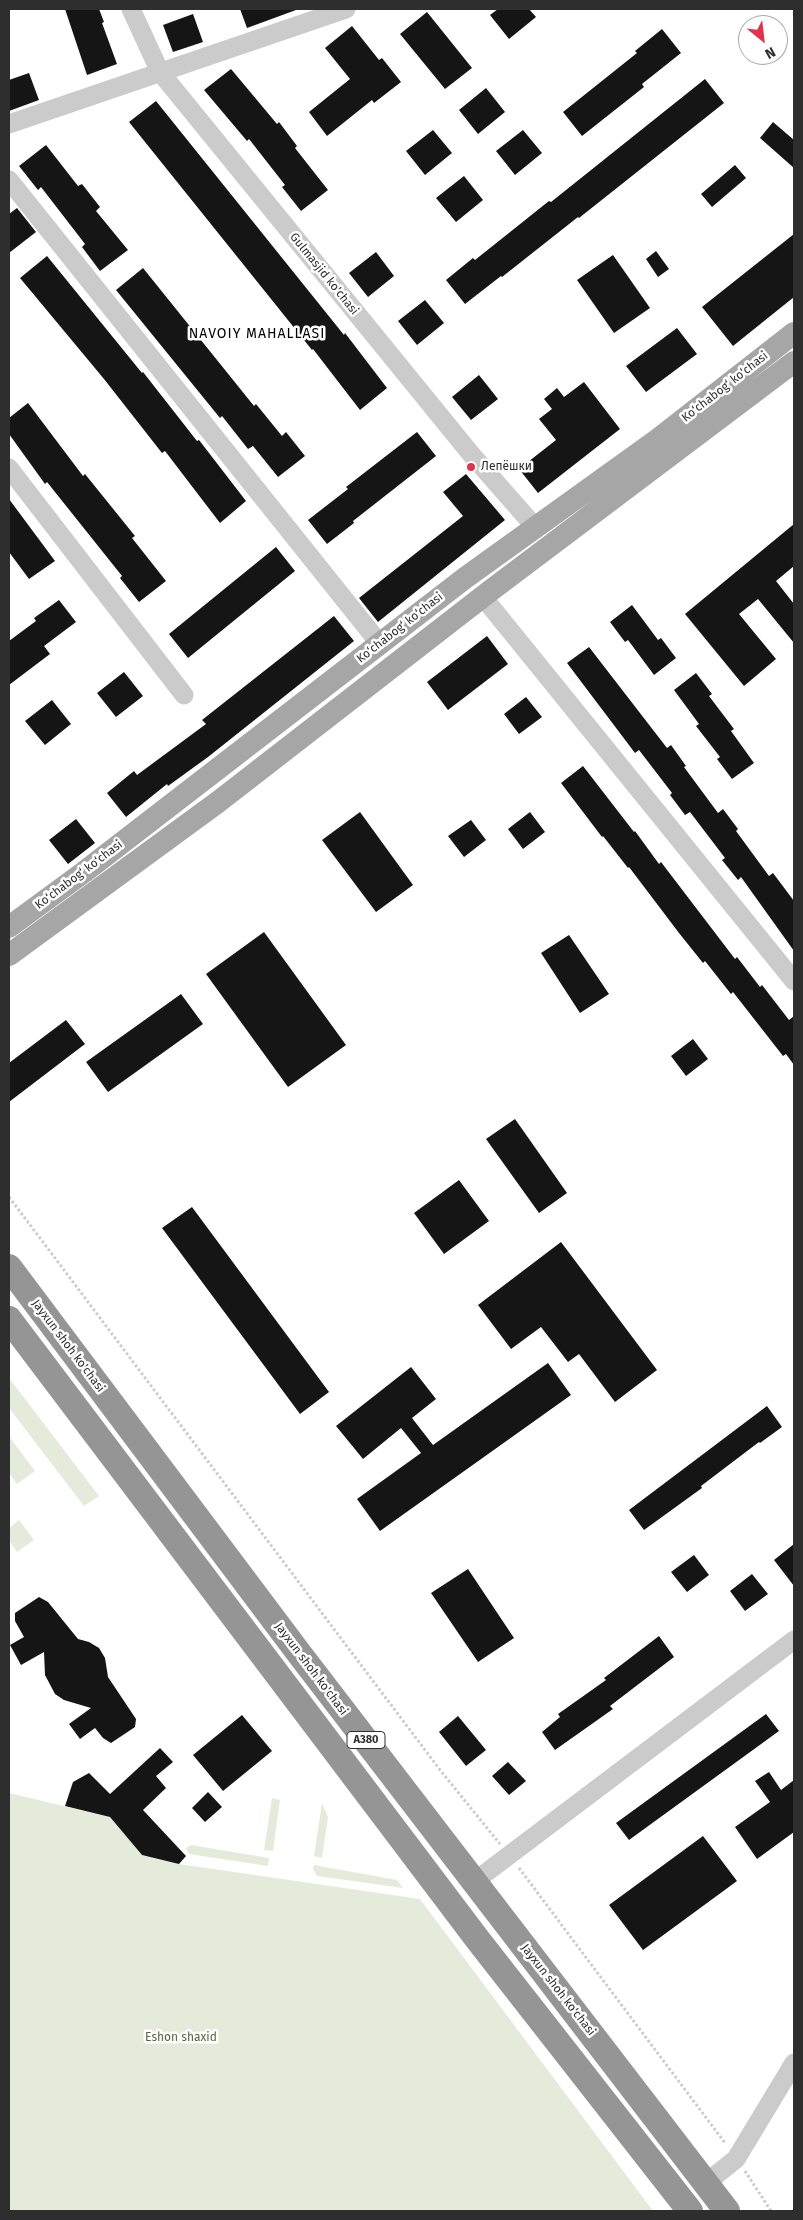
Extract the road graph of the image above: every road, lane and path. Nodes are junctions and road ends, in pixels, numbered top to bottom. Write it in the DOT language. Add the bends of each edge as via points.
graph roads {
  1 [pos="132,9"];
  2 [pos="346,9"];
  3 [pos="160,72"];
  4 [pos="9,124"];
  5 [pos="9,180"];
  6 [pos="794,333"];
  7 [pos="794,362"];
  8 [pos="9,468"];
  9 [pos="535,527"];
  10 [pos="474,571"];
  11 [pos="486,594"];
  12 [pos="380,644"];
  13 [pos="184,695"];
  14 [pos="202,780"];
  15 [pos="218,802"];
  16 [pos="9,927"];
  17 [pos="9,956"];
  18 [pos="794,981"];
  19 [pos="9,1197"];
  20 [pos="9,1267"];
  21 [pos="34,1300"];
  22 [pos="9,1319"];
  23 [pos="794,1640"];
  24 [pos="318,1678"];
  25 [pos="294,1695"];
  26 [pos="510,1856"];
  27 [pos="458,1859"];
  28 [pos="433,1880"];
  29 [pos="475,1881"];
  30 [pos="794,2063"];
  31 [pos="736,2158"];
  32 [pos="706,2184"];
  33 [pos="690,2211"];
  34 [pos="727,2211"];
  35 [pos="771,2211"];
  1 -- 3 [label="street, Gulmasjid ko'chasi"];
  2 -- 3 [label="street"];
  3 -- 4 [label="street"];
  3 -- 9 [label="street, Gulmasjid ko'chasi" via="465,447"];
  5 -- 12 [label="street"];
  6 -- 9 [label="main road, Ko‘chabog‘ ko‘chasi" via="657,440"];
  7 -- 11 [label="main road, Ko‘chabog‘ ko‘chasi"];
  8 -- 13 [label="street"];
  9 -- 10 [label="main road, Ko‘chabog‘ ko‘chasi"];
  10 -- 11 [label="street"];
  10 -- 12 [label="main road, Ko‘chabog‘ ko‘chasi"];
  11 -- 15 [label="main road, Ko‘chabog‘ ko‘chasi"];
  11 -- 18 [label="street"];
  12 -- 14 [label="main road, Ko‘chabog‘ ko‘chasi"];
  14 -- 15 [label="street"];
  14 -- 16 [label="main road, Ko‘chabog‘ ko‘chasi"];
  15 -- 17 [label="main road, Ko‘chabog‘ ko‘chasi"];
  19 -- 26 [label="path" via="434,1762"];
  20 -- 21 [label="highway, Jayxun shoh ko'chasi / A380"];
  21 -- 22 [label="highway"];
  21 -- 24 [label="highway, Jayxun shoh ko'chasi / A380"];
  22 -- 25 [label="highway, A380"];
  23 -- 26 [label="street"];
  24 -- 25 [label="highway"];
  24 -- 27 [label="highway, Jayxun shoh ko'chasi / A380"];
  25 -- 28 [label="highway, A380"];
  26 -- 29 [label="street"];
  26 -- 31 [label="path"];
  27 -- 28 [label="highway"];
  27 -- 29 [label="highway, Jayxun shoh ko'chasi / A380"];
  28 -- 33 [label="highway, A380"];
  29 -- 32 [label="highway, Jayxun shoh ko'chasi / A380"];
  30 -- 31 [label="street"];
  31 -- 32 [label="street"];
  31 -- 35 [label="path"];
  32 -- 34 [label="highway, Jayxun shoh ko'chasi / A380"];
}
